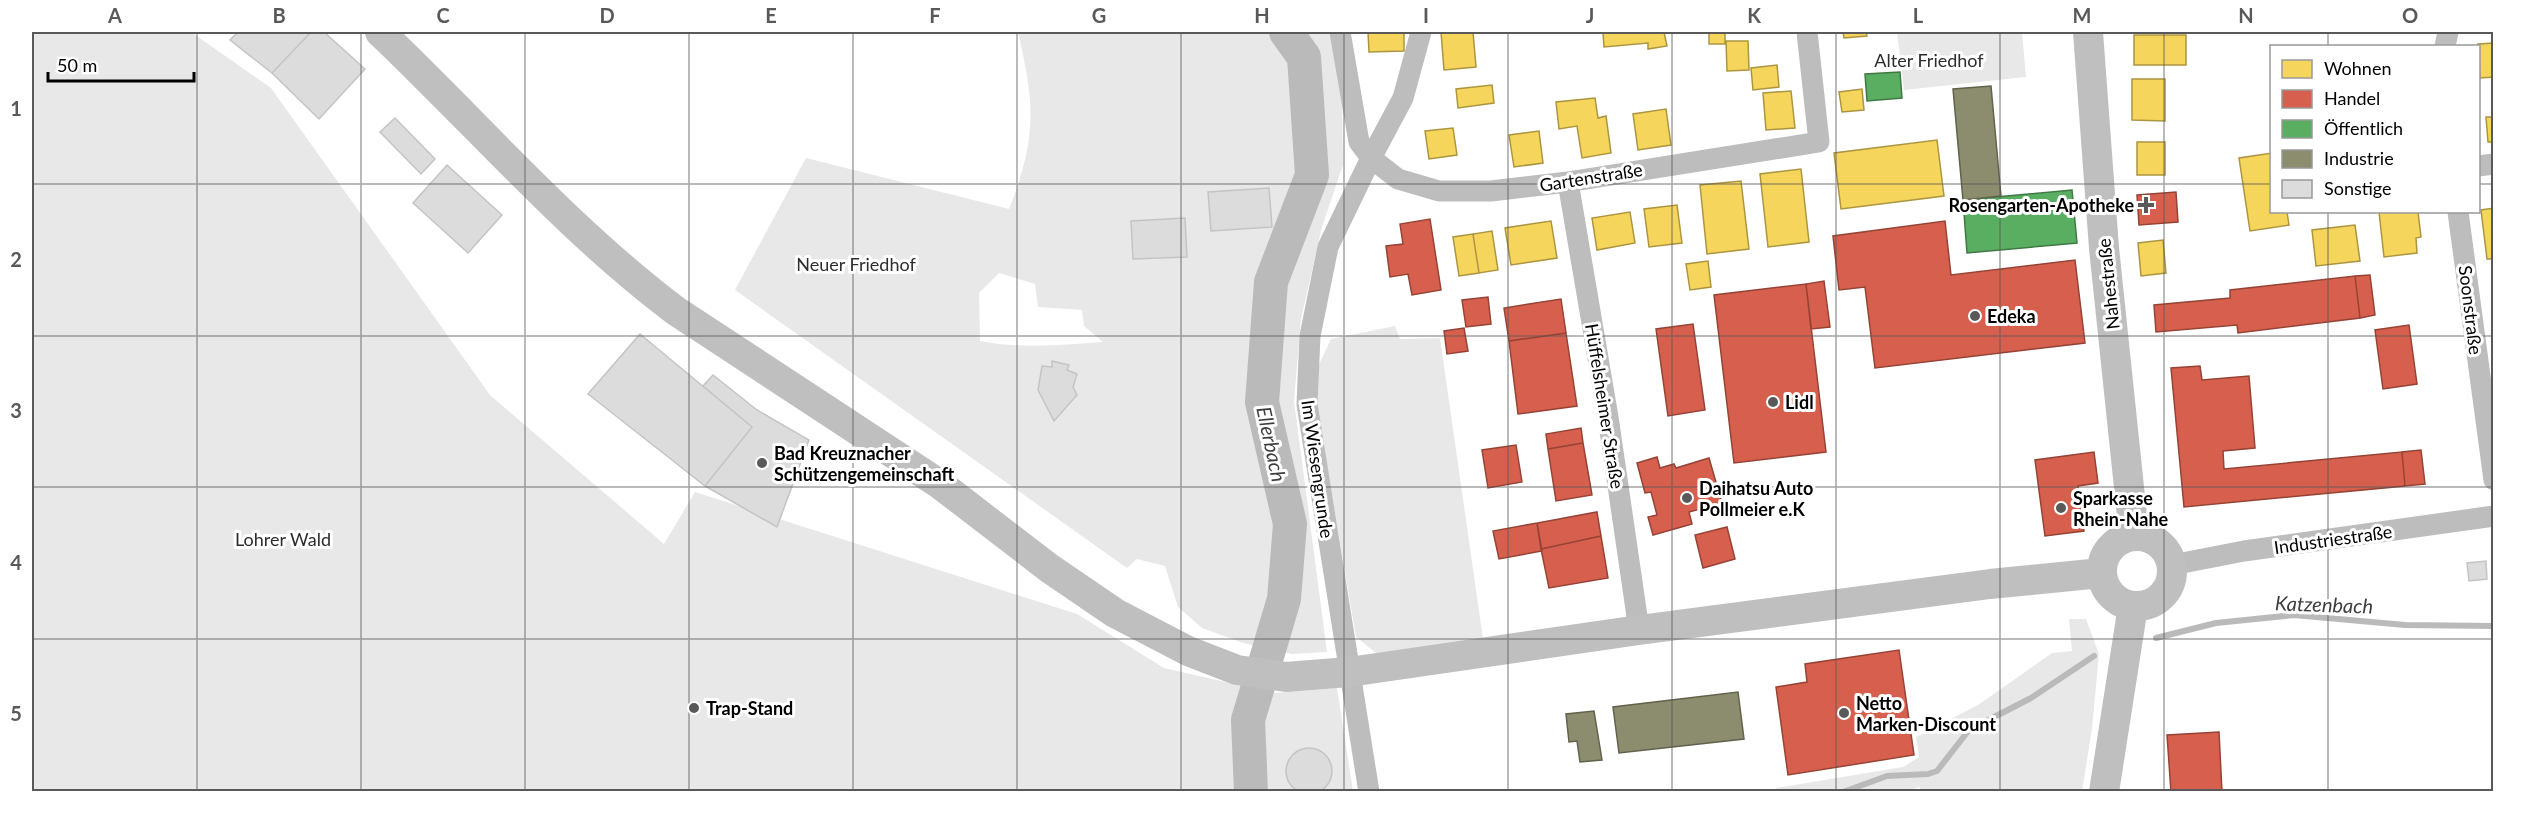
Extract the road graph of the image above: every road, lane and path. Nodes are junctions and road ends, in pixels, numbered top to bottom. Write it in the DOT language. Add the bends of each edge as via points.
graph roads {
  1 [pos="380,32"];
  2 [pos="1340,32"];
  3 [pos="1421,32"];
  4 [pos="1807,32"];
  5 [pos="2088,32"];
  6 [pos="1371,158"];
  7 [pos="1568,182"];
  8 [pos="2458,213"];
  9 [pos="2493,480"];
  10 [pos="2493,516"];
  11 [pos="2134,535"];
  12 [pos="2172,565"];
  13 [pos="2101,573"];
  14 [pos="2133,606"];
  15 [pos="1639,630"];
  16 [pos="1349,672"];
  17 [pos="1369,792"];
  18 [pos="2104,792"];
  1 -- 16 [label="main road" via="570,220 642,285 941,486 1055,573 1115,613 1188,651 1237,670 1286,676"];
  2 -- 6 [label="street" via="1359,142"];
  3 -- 6 [label="street, Im Wiesengrunde" via="1403,98"];
  4 -- 7 [label="street, Gartenstraße" via="1819,142"];
  5 -- 11 [label="main road, Nahestraße" via="2104,248"];
  6 -- 7 [label="street, Gartenstraße" via="1398,179 1439,191"];
  6 -- 16 [label="street, Im Wiesengrunde" via="1328,247 1310,336 1307,405"];
  7 -- 15 [label="street, Hüffelsheimer Straße"];
  8 -- 9 [label="street, Soonstraße"];
  10 -- 12 [label="street, Industriestraße"];
  11 -- 12 [label="main road" via="2155,540 2169,555"];
  11 -- 13 [label="main road" via="2114,543 2102,562"];
  12 -- 14 [label="main road" via="2172,576 2163,595 2154,602"];
  13 -- 14 [label="main road" via="2111,595"];
  13 -- 15 [label="main road"];
  14 -- 18 [label="main road"];
  15 -- 16 [label="main road"];
  16 -- 17 [label="street, Im Wiesengrunde"];
}
